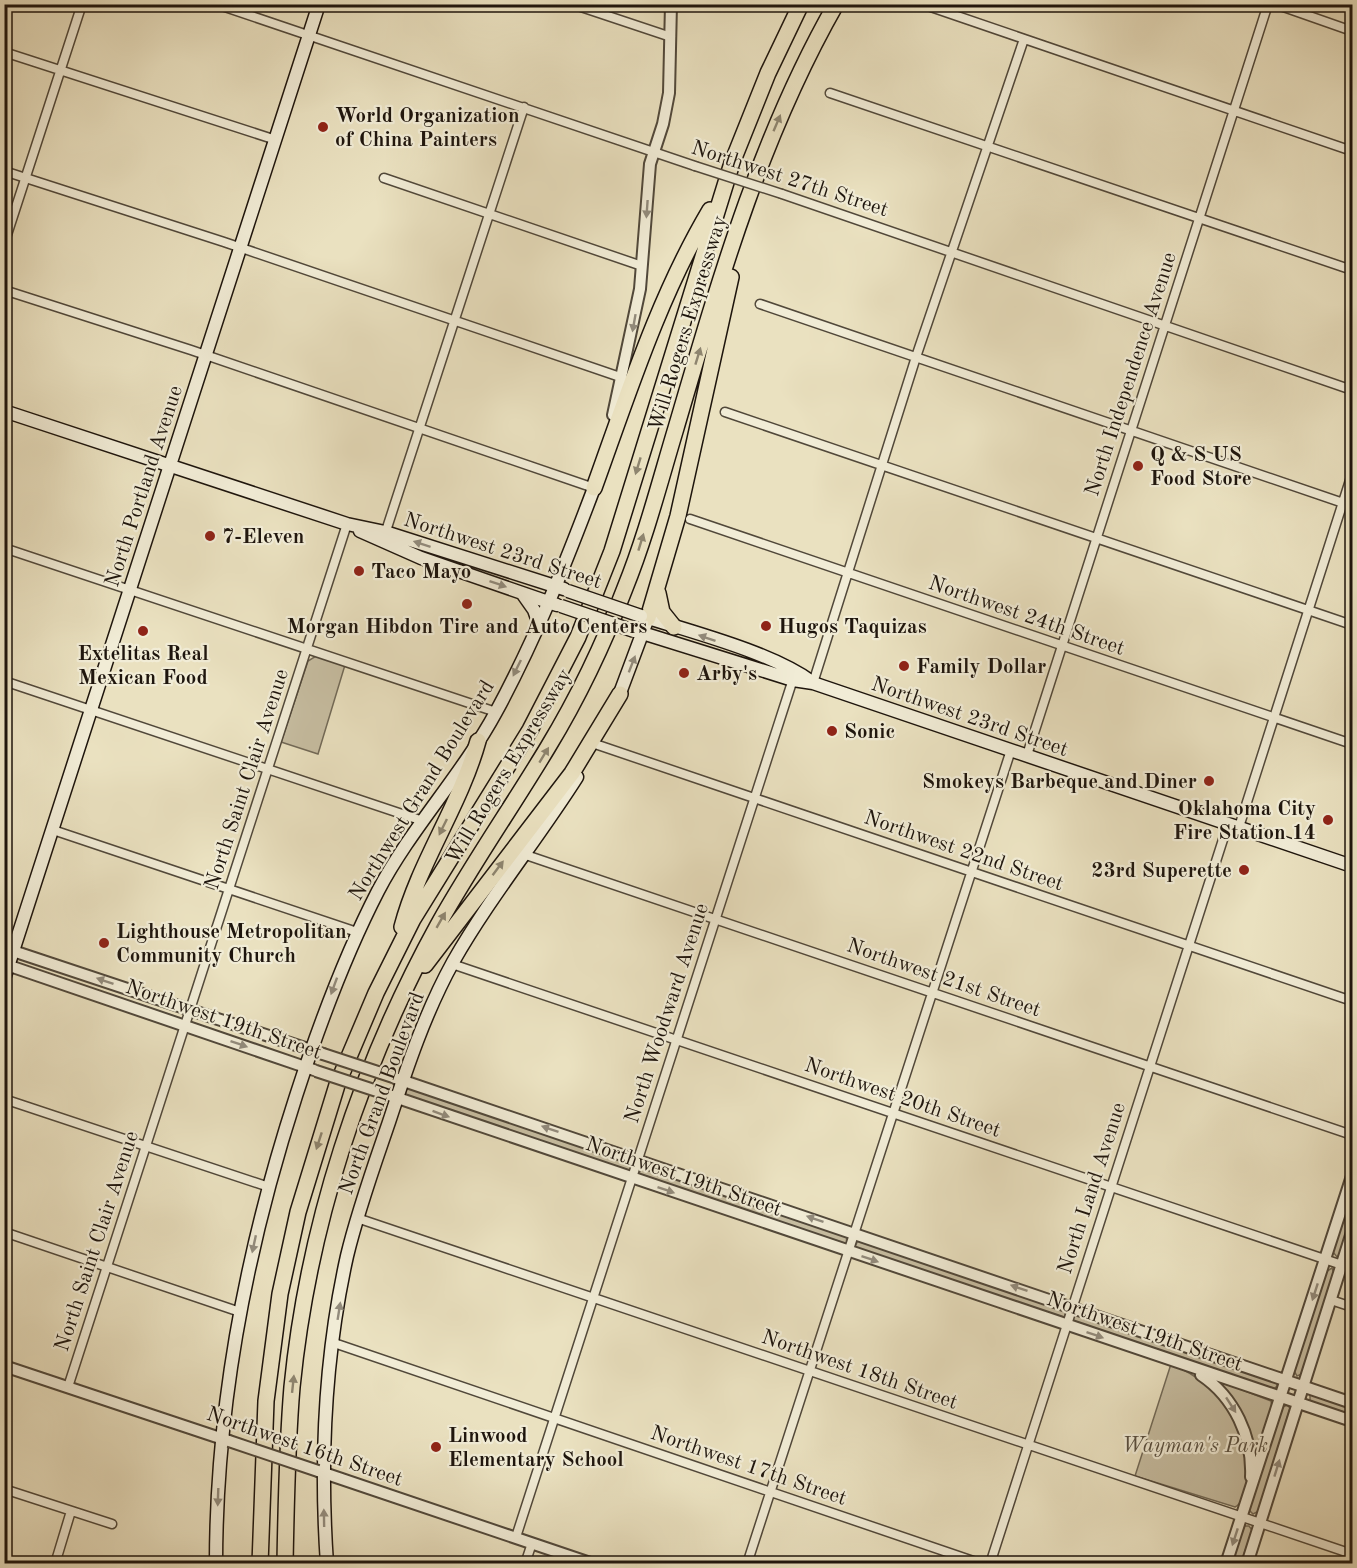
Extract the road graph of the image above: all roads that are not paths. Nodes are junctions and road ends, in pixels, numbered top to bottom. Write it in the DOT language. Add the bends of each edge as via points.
graph roads {
  1 [pos="82,4"];
  2 [pos="216,4"];
  3 [pos="319,4"];
  4 [pos="572,4"];
  5 [pos="671,4"];
  6 [pos="801,4"];
  7 [pos="836,4"];
  8 [pos="922,4"];
  9 [pos="1268,4"];
  10 [pos="1275,4"];
  11 [pos="1353,31"];
  12 [pos="310,34"];
  13 [pos="671,37"];
  14 [pos="1024,39"];
  15 [pos="4,52"];
  16 [pos="60,70"];
  17 [pos="830,93"];
  18 [pos="524,107"];
  19 [pos="1234,111"];
  20 [pos="276,140"];
  21 [pos="988,147"];
  22 [pos="1353,151"];
  23 [pos="653,152"];
  24 [pos="4,171"];
  25 [pos="26,178"];
  26 [pos="384,178"];
  27 [pos="722,189"];
  28 [pos="750,192"];
  29 [pos="489,214"];
  30 [pos="1199,218"];
  31 [pos="4,243"];
  32 [pos="240,248"];
  33 [pos="952,252"];
  34 [pos="642,266"];
  35 [pos="1353,270"];
  36 [pos="4,290"];
  37 [pos="760,304"];
  38 [pos="454,321"];
  39 [pos="1164,325"];
  40 [pos="206,356"];
  41 [pos="916,357"];
  42 [pos="623,378"];
  43 [pos="1353,390"];
  44 [pos="4,411"];
  45 [pos="725,412"];
  46 [pos="419,429"];
  47 [pos="1130,431"];
  48 [pos="170,465"];
  49 [pos="882,465"];
  50 [pos="1353,474"];
  51 [pos="594,488"];
  52 [pos="1343,503"];
  53 [pos="1353,506"];
  54 [pos="690,519"];
  55 [pos="347,524"];
  56 [pos="383,537"];
  57 [pos="1096,538"];
  58 [pos="4,548"];
  59 [pos="849,573"];
  60 [pos="130,589"];
  61 [pos="563,589"];
  62 [pos="522,593"];
  63 [pos="658,593"];
  64 [pos="556,604"];
  65 [pos="1308,610"];
  66 [pos="645,617"];
  67 [pos="539,624"];
  68 [pos="1353,625"];
  69 [pos="674,627"];
  70 [pos="639,632"];
  71 [pos="1062,645"];
  72 [pos="307,648"];
  73 [pos="794,675"];
  74 [pos="4,681"];
  75 [pos="813,683"];
  76 [pos="620,694"];
  77 [pos="91,710"];
  78 [pos="496,712"];
  79 [pos="1274,718"];
  80 [pos="478,741"];
  81 [pos="1353,744"];
  82 [pos="598,745"];
  83 [pos="1011,750"];
  84 [pos="1027,755"];
  85 [pos="267,768"];
  86 [pos="754,798"];
  87 [pos="423,821"];
  88 [pos="1234,826"];
  89 [pos="52,830"];
  90 [pos="523,854"];
  91 [pos="1353,866"];
  92 [pos="971,872"];
  93 [pos="229,888"];
  94 [pos="715,919"];
  95 [pos="357,932"];
  96 [pos="1188,945"];
  97 [pos="9,949"];
  98 [pos="395,954"];
  99 [pos="452,964"];
  100 [pos="7,965"];
  101 [pos="4,979"];
  102 [pos="404,991"];
  103 [pos="932,992"];
  104 [pos="1353,1001"];
  105 [pos="190,1009"];
  106 [pos="185,1025"];
  107 [pos="676,1040"];
  108 [pos="317,1052"];
  109 [pos="1149,1066"];
  110 [pos="311,1069"];
  111 [pos="398,1079"];
  112 [pos="392,1096"];
  113 [pos="4,1099"];
  114 [pos="893,1113"];
  115 [pos="1353,1135"];
  116 [pos="146,1146"];
  117 [pos="638,1159"];
  118 [pos="1353,1176"];
  119 [pos="631,1179"];
  120 [pos="1110,1186"];
  121 [pos="269,1187"];
  122 [pos="357,1218"];
  123 [pos="4,1232"];
  124 [pos="855,1232"];
  125 [pos="1353,1232"];
  126 [pos="849,1252"];
  127 [pos="1326,1259"];
  128 [pos="1342,1265"];
  129 [pos="107,1267"];
  130 [pos="593,1298"];
  131 [pos="1331,1300"];
  132 [pos="1071,1305"];
  133 [pos="1353,1307"];
  134 [pos="240,1312"];
  135 [pos="1065,1324"];
  136 [pos="334,1343"];
  137 [pos="4,1366"];
  138 [pos="1188,1366"];
  139 [pos="810,1371"];
  140 [pos="1287,1379"];
  141 [pos="1303,1385"];
  142 [pos="68,1387"];
  143 [pos="1281,1398"];
  144 [pos="1298,1403"];
  145 [pos="1353,1403"];
  146 [pos="554,1418"];
  147 [pos="1353,1421"];
  148 [pos="225,1440"];
  149 [pos="1029,1445"];
  150 [pos="321,1472"];
  151 [pos="4,1489"];
  152 [pos="1250,1490"];
  153 [pos="771,1491"];
  154 [pos="71,1511"];
  155 [pos="1242,1516"];
  156 [pos="1260,1523"];
  157 [pos="112,1524"];
  158 [pos="516,1537"];
  159 [pos="532,1543"];
  160 [pos="1353,1554"];
  161 [pos="55,1563"];
  162 [pos="216,1563"];
  163 [pos="260,1563"];
  164 [pos="285,1563"];
  165 [pos="327,1563"];
  166 [pos="525,1563"];
  167 [pos="593,1563"];
  168 [pos="747,1563"];
  169 [pos="982,1563"];
  170 [pos="990,1563"];
  171 [pos="1226,1563"];
  172 [pos="1247,1563"];
  1 -- 16 [label="street"];
  2 -- 12 [label="street, Northwest 27th Street"];
  3 -- 12 [label="main road, North Portland Avenue"];
  4 -- 13 [label="street"];
  5 -- 13 [label="street, Northwest Grand Boulevard"];
  6 -- 27 [label="highway, Will Rogers Expressway" via="755,104"];
  28 -- 7 [label="highway, Will Rogers Expressway, one-way" via="788,97"];
  8 -- 14 [label="street"];
  9 -- 19 [label="street, North Independence Avenue"];
  10 -- 11 [label="street"];
  12 -- 18 [label="street, Northwest 27th Street"];
  12 -- 20 [label="main road, North Portland Avenue"];
  13 -- 23 [label="street, Northwest Grand Boulevard" via="669,93"];
  14 -- 19 [label="street"];
  14 -- 21 [label="street"];
  15 -- 16 [label="street"];
  16 -- 20 [label="street"];
  16 -- 25 [label="street"];
  17 -- 21 [label="street"];
  18 -- 23 [label="street, Northwest 27th Street"];
  18 -- 29 [label="street"];
  19 -- 22 [label="street"];
  19 -- 30 [label="street, North Independence Avenue"];
  20 -- 32 [label="main road, North Portland Avenue"];
  21 -- 30 [label="street"];
  21 -- 33 [label="street"];
  23 -- 33 [label="street, Northwest 27th Street, bridge"];
  23 -- 34 [label="street, Northwest Grand Boulevard, one-way"];
  24 -- 25 [label="street"];
  25 -- 31 [label="street"];
  25 -- 32 [label="street"];
  26 -- 29 [label="street"];
  27 -- 51 [label="highway" via="686,251"];
  27 -- 98 [label="highway, Will Rogers Expressway, one-way" via="612,551 578,637 530,730 431,887"];
  28 -- 63 [label="highway"];
  102 -- 28 [label="highway, Will Rogers Expressway, one-way" via="452,901 551,742 602,644 636,561"];
  29 -- 34 [label="street"];
  29 -- 38 [label="street"];
  30 -- 35 [label="street"];
  30 -- 39 [label="street, North Independence Avenue"];
  32 -- 38 [label="street"];
  32 -- 40 [label="main road, North Portland Avenue"];
  33 -- 39 [label="street, Northwest 27th Street"];
  33 -- 41 [label="street"];
  34 -- 42 [label="street, Northwest Grand Boulevard, one-way"];
  36 -- 40 [label="street"];
  37 -- 41 [label="street"];
  38 -- 42 [label="street"];
  38 -- 46 [label="street"];
  39 -- 43 [label="street, Northwest 27th Street"];
  39 -- 47 [label="street, North Independence Avenue"];
  40 -- 46 [label="street"];
  40 -- 48 [label="main road, North Portland Avenue"];
  41 -- 47 [label="street"];
  41 -- 49 [label="street"];
  42 -- 51 [label="street, Northwest Grand Boulevard"];
  44 -- 48 [label="main road, Northwest 23rd Street"];
  45 -- 49 [label="street"];
  46 -- 51 [label="street"];
  46 -- 56 [label="street"];
  47 -- 52 [label="street"];
  47 -- 57 [label="street, North Independence Avenue"];
  48 -- 55 [label="main road, Northwest 23rd Street"];
  48 -- 60 [label="main road, North Portland Avenue"];
  49 -- 57 [label="street"];
  49 -- 59 [label="street"];
  50 -- 52 [label="street, North Land Avenue"];
  51 -- 61 [label="main road, Northwest Grand Boulevard"];
  52 -- 53 [label="street"];
  52 -- 65 [label="street, North Land Avenue"];
  54 -- 59 [label="street, Northwest 24th Street"];
  55 -- 56 [label="main road, Northwest 23rd Street"];
  55 -- 72 [label="street, North Saint Clair Avenue"];
  61 -- 56 [label="main road, Northwest 23rd Street, one-way"];
  56 -- 62 [label="main road, Northwest 23rd Street, one-way"];
  57 -- 65 [label="street"];
  57 -- 71 [label="street, North Independence Avenue"];
  58 -- 60 [label="street"];
  59 -- 71 [label="street, Northwest 24th Street"];
  59 -- 75 [label="street"];
  60 -- 72 [label="street"];
  60 -- 77 [label="main road, North Portland Avenue"];
  61 -- 64 [label="main road, Northwest Grand Boulevard"];
  61 -- 66 [label="main road, Northwest 23rd Street, bridge"];
  62 -- 64 [label="main road, Northwest 23rd Street"];
  62 -- 67 [label="main road"];
  63 -- 66 [label="highway"];
  63 -- 69 [label="highway" via="662,612"];
  64 -- 67 [label="main road, Northwest Grand Boulevard"];
  64 -- 70 [label="main road, Northwest 23rd Street, bridge"];
  65 -- 68 [label="street"];
  65 -- 79 [label="street, North Land Avenue"];
  66 -- 69 [label="main road, Northwest 23rd Street"];
  66 -- 70 [label="main road, North Grand Boulevard"];
  67 -- 78 [label="main road, Northwest Grand Boulevard, one-way"];
  73 -- 69 [label="main road, Northwest 23rd Street, one-way"];
  70 -- 73 [label="main road, Northwest 23rd Street"];
  76 -- 70 [label="main road, North Grand Boulevard, one-way"];
  71 -- 79 [label="street, Northwest 24th Street"];
  71 -- 84 [label="street, North Independence Avenue"];
  72 -- 78 [label="street"];
  72 -- 85 [label="street, North Saint Clair Avenue"];
  73 -- 75 [label="main road, Northwest 23rd Street"];
  73 -- 86 [label="street, North Woodward Avenue"];
  74 -- 77 [label="street"];
  75 -- 83 [label="main road, Northwest 23rd Street"];
  76 -- 82 [label="main road, North Grand Boulevard"];
  102 -- 76 [label="highway, one-way" via="572,773"];
  77 -- 85 [label="street"];
  77 -- 89 [label="main road, North Portland Avenue"];
  78 -- 80 [label="main road, Northwest Grand Boulevard"];
  79 -- 81 [label="street, Northwest 24th Street"];
  79 -- 88 [label="street, North Land Avenue"];
  80 -- 87 [label="main road, Northwest Grand Boulevard"];
  80 -- 98 [label="highway, one-way" via="469,774 410,895"];
  82 -- 86 [label="street, Northwest 22nd Street"];
  82 -- 90 [label="main road, North Grand Boulevard"];
  83 -- 84 [label="main road, Northwest 23rd Street"];
  83 -- 92 [label="street"];
  84 -- 88 [label="main road, Northwest 23rd Street"];
  85 -- 87 [label="street"];
  85 -- 93 [label="street, North Saint Clair Avenue"];
  86 -- 92 [label="street, Northwest 22nd Street"];
  86 -- 94 [label="street, North Woodward Avenue"];
  87 -- 95 [label="main road, Northwest Grand Boulevard" via="380,887"];
  88 -- 91 [label="main road, Northwest 23rd Street"];
  88 -- 96 [label="street, North Land Avenue"];
  89 -- 93 [label="street"];
  89 -- 97 [label="main road, North Portland Avenue"];
  90 -- 94 [label="street, Northwest 21st Street"];
  90 -- 99 [label="main road, North Grand Boulevard"];
  92 -- 96 [label="street, Northwest 22nd Street"];
  92 -- 103 [label="street"];
  93 -- 95 [label="street"];
  93 -- 105 [label="street, North Saint Clair Avenue"];
  94 -- 103 [label="street, Northwest 21st Street"];
  94 -- 107 [label="street, North Woodward Avenue"];
  95 -- 108 [label="main road, Northwest Grand Boulevard, one-way" via="335,982"];
  96 -- 104 [label="street, Northwest 22nd Street"];
  96 -- 109 [label="street, North Land Avenue"];
  97 -- 100 [label="main road, North Portland Avenue"];
  105 -- 97 [label="street, Northwest 19th Street, one-way"];
  98 -- 163 [label="highway, Will Rogers Expressway, one-way" via="337,1085 289,1253 266,1401"];
  99 -- 107 [label="street, Northwest 20th Street"];
  99 -- 111 [label="main road, North Grand Boulevard"];
  100 -- 101 [label="main road, North Portland Avenue"];
  100 -- 106 [label="street, Northwest 19th Street"];
  164 -- 102 [label="highway, Will Rogers Expressway, one-way" via="292,1388 313,1259 333,1176 360,1096"];
  103 -- 109 [label="street, Northwest 21st Street"];
  103 -- 114 [label="street"];
  105 -- 106 [label="street, North Saint Clair Avenue"];
  105 -- 108 [label="street, Northwest 19th Street"];
  106 -- 110 [label="street, Northwest 19th Street, one-way"];
  106 -- 116 [label="street, North Saint Clair Avenue"];
  107 -- 114 [label="street, Northwest 20th Street"];
  107 -- 117 [label="street, North Woodward Avenue"];
  108 -- 110 [label="main road, Northwest Grand Boulevard"];
  108 -- 111 [label="street, Northwest 19th Street, bridge"];
  109 -- 115 [label="street, Northwest 21st Street"];
  109 -- 120 [label="street, North Land Avenue"];
  110 -- 112 [label="street, Northwest 19th Street, bridge"];
  110 -- 121 [label="main road, Northwest Grand Boulevard"];
  111 -- 112 [label="main road, North Grand Boulevard"];
  117 -- 111 [label="street, Northwest 19th Street, one-way"];
  112 -- 119 [label="street, Northwest 19th Street, one-way"];
  112 -- 122 [label="main road, North Grand Boulevard"];
  113 -- 116 [label="street"];
  114 -- 120 [label="street, Northwest 20th Street"];
  114 -- 124 [label="street"];
  116 -- 121 [label="street"];
  116 -- 129 [label="street, North Saint Clair Avenue"];
  117 -- 119 [label="street, North Woodward Avenue"];
  124 -- 117 [label="street, Northwest 19th Street, one-way"];
  118 -- 127 [label="street"];
  119 -- 126 [label="street, Northwest 19th Street, one-way"];
  119 -- 130 [label="street, North Woodward Avenue"];
  120 -- 127 [label="street, Northwest 20th Street"];
  120 -- 132 [label="street, North Land Avenue"];
  121 -- 134 [label="main road, Northwest Grand Boulevard, one-way"];
  122 -- 130 [label="street, Northwest 18th Street"];
  136 -- 122 [label="main road, North Grand Boulevard, one-way"];
  123 -- 129 [label="street"];
  124 -- 126 [label="street"];
  132 -- 124 [label="street, Northwest 19th Street, one-way"];
  125 -- 128 [label="street"];
  126 -- 135 [label="street, Northwest 19th Street, one-way"];
  126 -- 139 [label="street"];
  127 -- 128 [label="street, Northwest 20th Street"];
  127 -- 140 [label="street, one-way"];
  128 -- 131 [label="street"];
  129 -- 134 [label="street"];
  129 -- 142 [label="street, North Saint Clair Avenue"];
  130 -- 139 [label="street, Northwest 18th Street"];
  130 -- 146 [label="street, North Woodward Avenue"];
  131 -- 133 [label="street"];
  131 -- 141 [label="street"];
  132 -- 135 [label="street, North Land Avenue"];
  132 -- 140 [label="street, Northwest 19th Street"];
  134 -- 148 [label="main road, Northwest Grand Boulevard"];
  135 -- 138 [label="street, Northwest 19th Street, one-way"];
  135 -- 149 [label="street, North Land Avenue"];
  136 -- 146 [label="street, Northwest 17th Street"];
  136 -- 150 [label="main road, North Grand Boulevard"];
  137 -- 142 [label="street, Northwest 16th Street"];
  138 -- 143 [label="street, Northwest 19th Street"];
  138 -- 152 [label="street, one-way" via="1213,1383 1238,1417 1248,1441"];
  139 -- 149 [label="street, Northwest 18th Street"];
  139 -- 153 [label="street"];
  140 -- 141 [label="street, Northwest 19th Street"];
  140 -- 143 [label="street"];
  141 -- 144 [label="street"];
  141 -- 145 [label="street, Northwest 19th Street"];
  142 -- 148 [label="street, Northwest 16th Street"];
  143 -- 144 [label="street, Northwest 19th Street"];
  143 -- 152 [label="street"];
  144 -- 147 [label="street, Northwest 19th Street"];
  156 -- 144 [label="street, one-way"];
  146 -- 153 [label="street, Northwest 17th Street"];
  146 -- 158 [label="street, North Woodward Avenue"];
  148 -- 150 [label="street, Northwest 16th Street, bridge"];
  148 -- 162 [label="main road, Northwest Grand Boulevard, one-way"];
  149 -- 155 [label="street, Northwest 18th Street"];
  149 -- 170 [label="street, North Land Avenue"];
  150 -- 158 [label="street, Northwest 16th Street"];
  165 -- 150 [label="main road, North Grand Boulevard, one-way"];
  151 -- 154 [label="street"];
  152 -- 155 [label="street"];
  153 -- 168 [label="street"];
  153 -- 169 [label="street, Northwest 17th Street"];
  154 -- 157 [label="street"];
  154 -- 161 [label="street"];
  155 -- 156 [label="street, Northwest 18th Street"];
  155 -- 171 [label="street, one-way"];
  156 -- 160 [label="street, Northwest 18th Street"];
  156 -- 172 [label="street"];
  158 -- 159 [label="street, Northwest 16th Street"];
  159 -- 166 [label="street"];
  159 -- 167 [label="street, Northwest 16th Street"];
}
